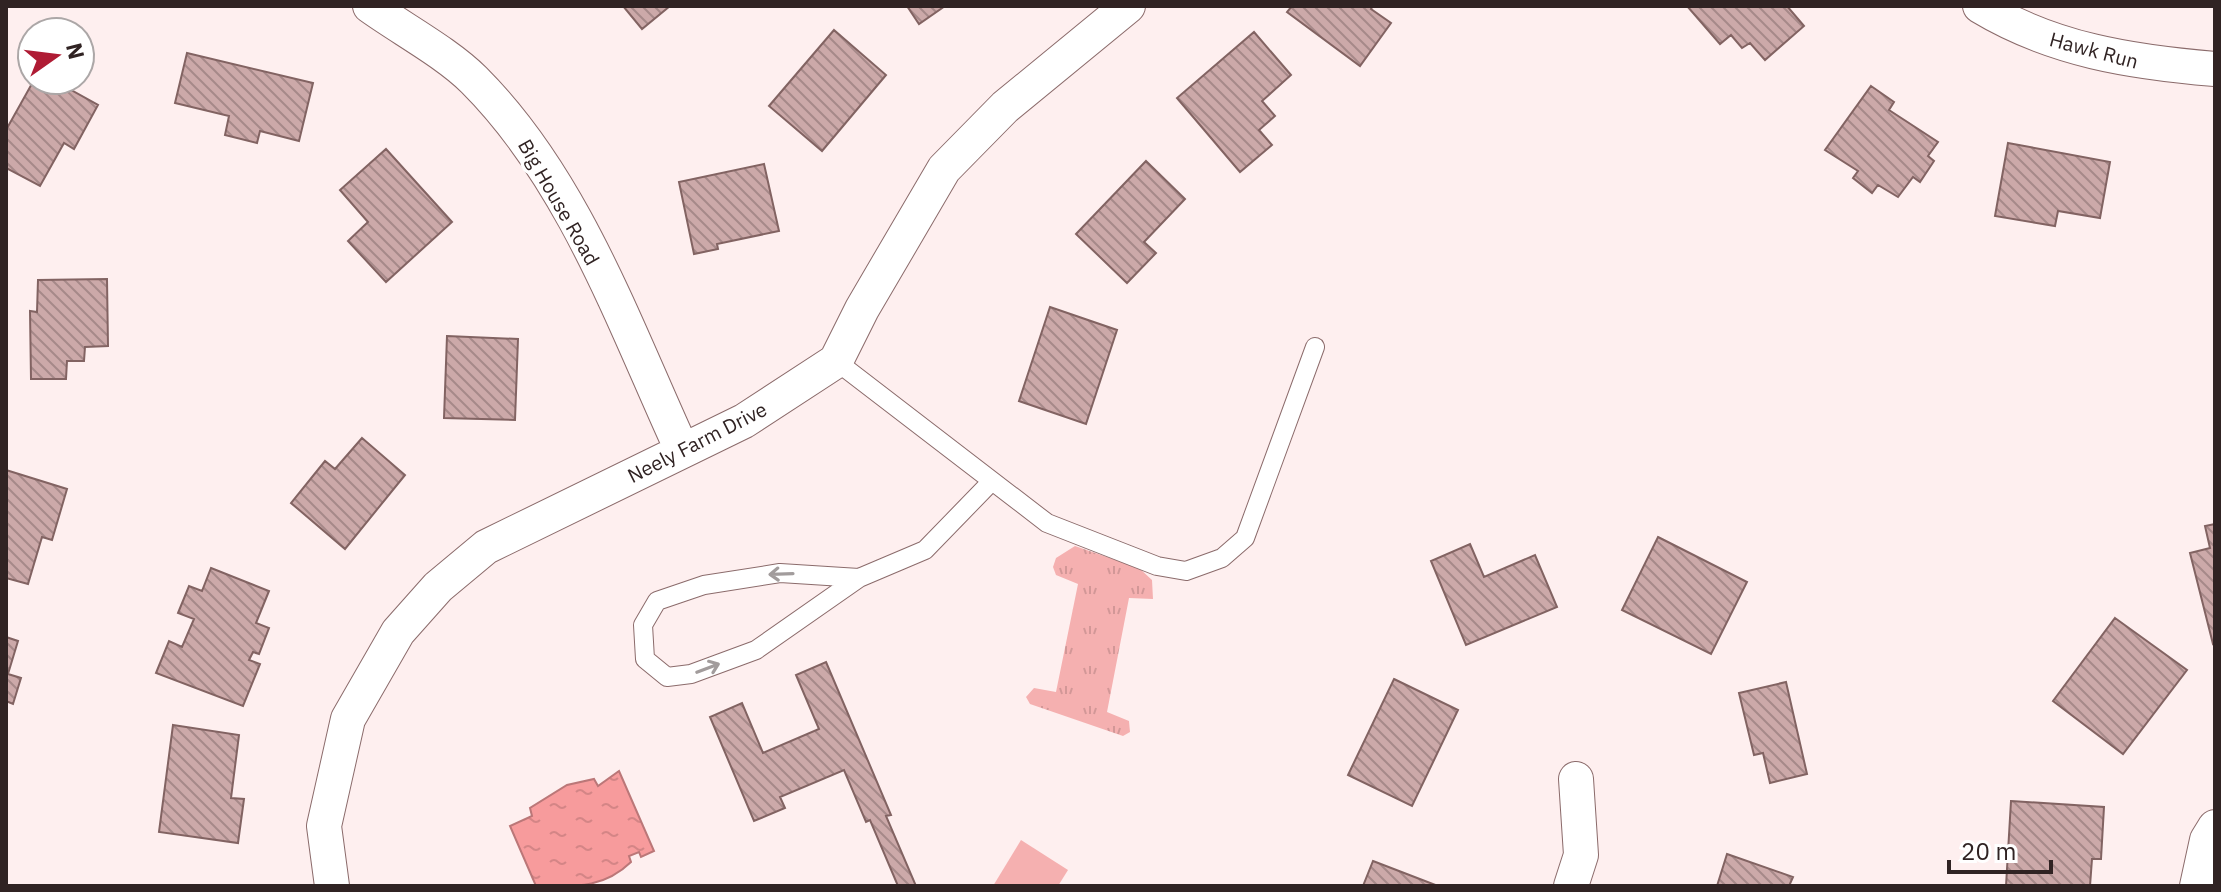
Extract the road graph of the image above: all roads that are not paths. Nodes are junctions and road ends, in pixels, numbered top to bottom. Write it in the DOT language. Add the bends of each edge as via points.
graph roads {
  1 [pos="370,6"];
  2 [pos="1128,6"];
  3 [pos="1980,6"];
  4 [pos="2215,69"];
  5 [pos="1315,347"];
  6 [pos="836,361"];
  7 [pos="682,450"];
  8 [pos="992,481"];
  9 [pos="859,578"];
  10 [pos="1576,779"];
  11 [pos="2215,827"];
  12 [pos="332,886"];
  13 [pos="1571,886"];
  14 [pos="2197,886"];
  1 -- 7 [label="street, Big House Road" via="472,78 520,134 598,269"];
  2 -- 6 [label="street" via="1005,107 944,169"];
  3 -- 4 [label="street, Hawk Run" via="2014,26 2098,55"];
  5 -- 8 [label="lane" via="1245,538 1222,558 1186,571 1157,566 1047,523"];
  6 -- 7 [label="street, Neely Farm Drive" via="744,421"];
  6 -- 8 [label="lane"];
  7 -- 12 [label="street, Neely Farm Drive" via="486,547 438,587 398,632 348,719 324,826"];
  8 -- 9 [label="lane" via="925,550"];
  9 -- 9 [label="lane, one-way" via="780,573 704,585 657,601 643,625 645,659 667,677 691,674 756,650"];
  10 -- 13 [label="street" via="1581,855"];
  11 -- 14 [label="street"];
}
